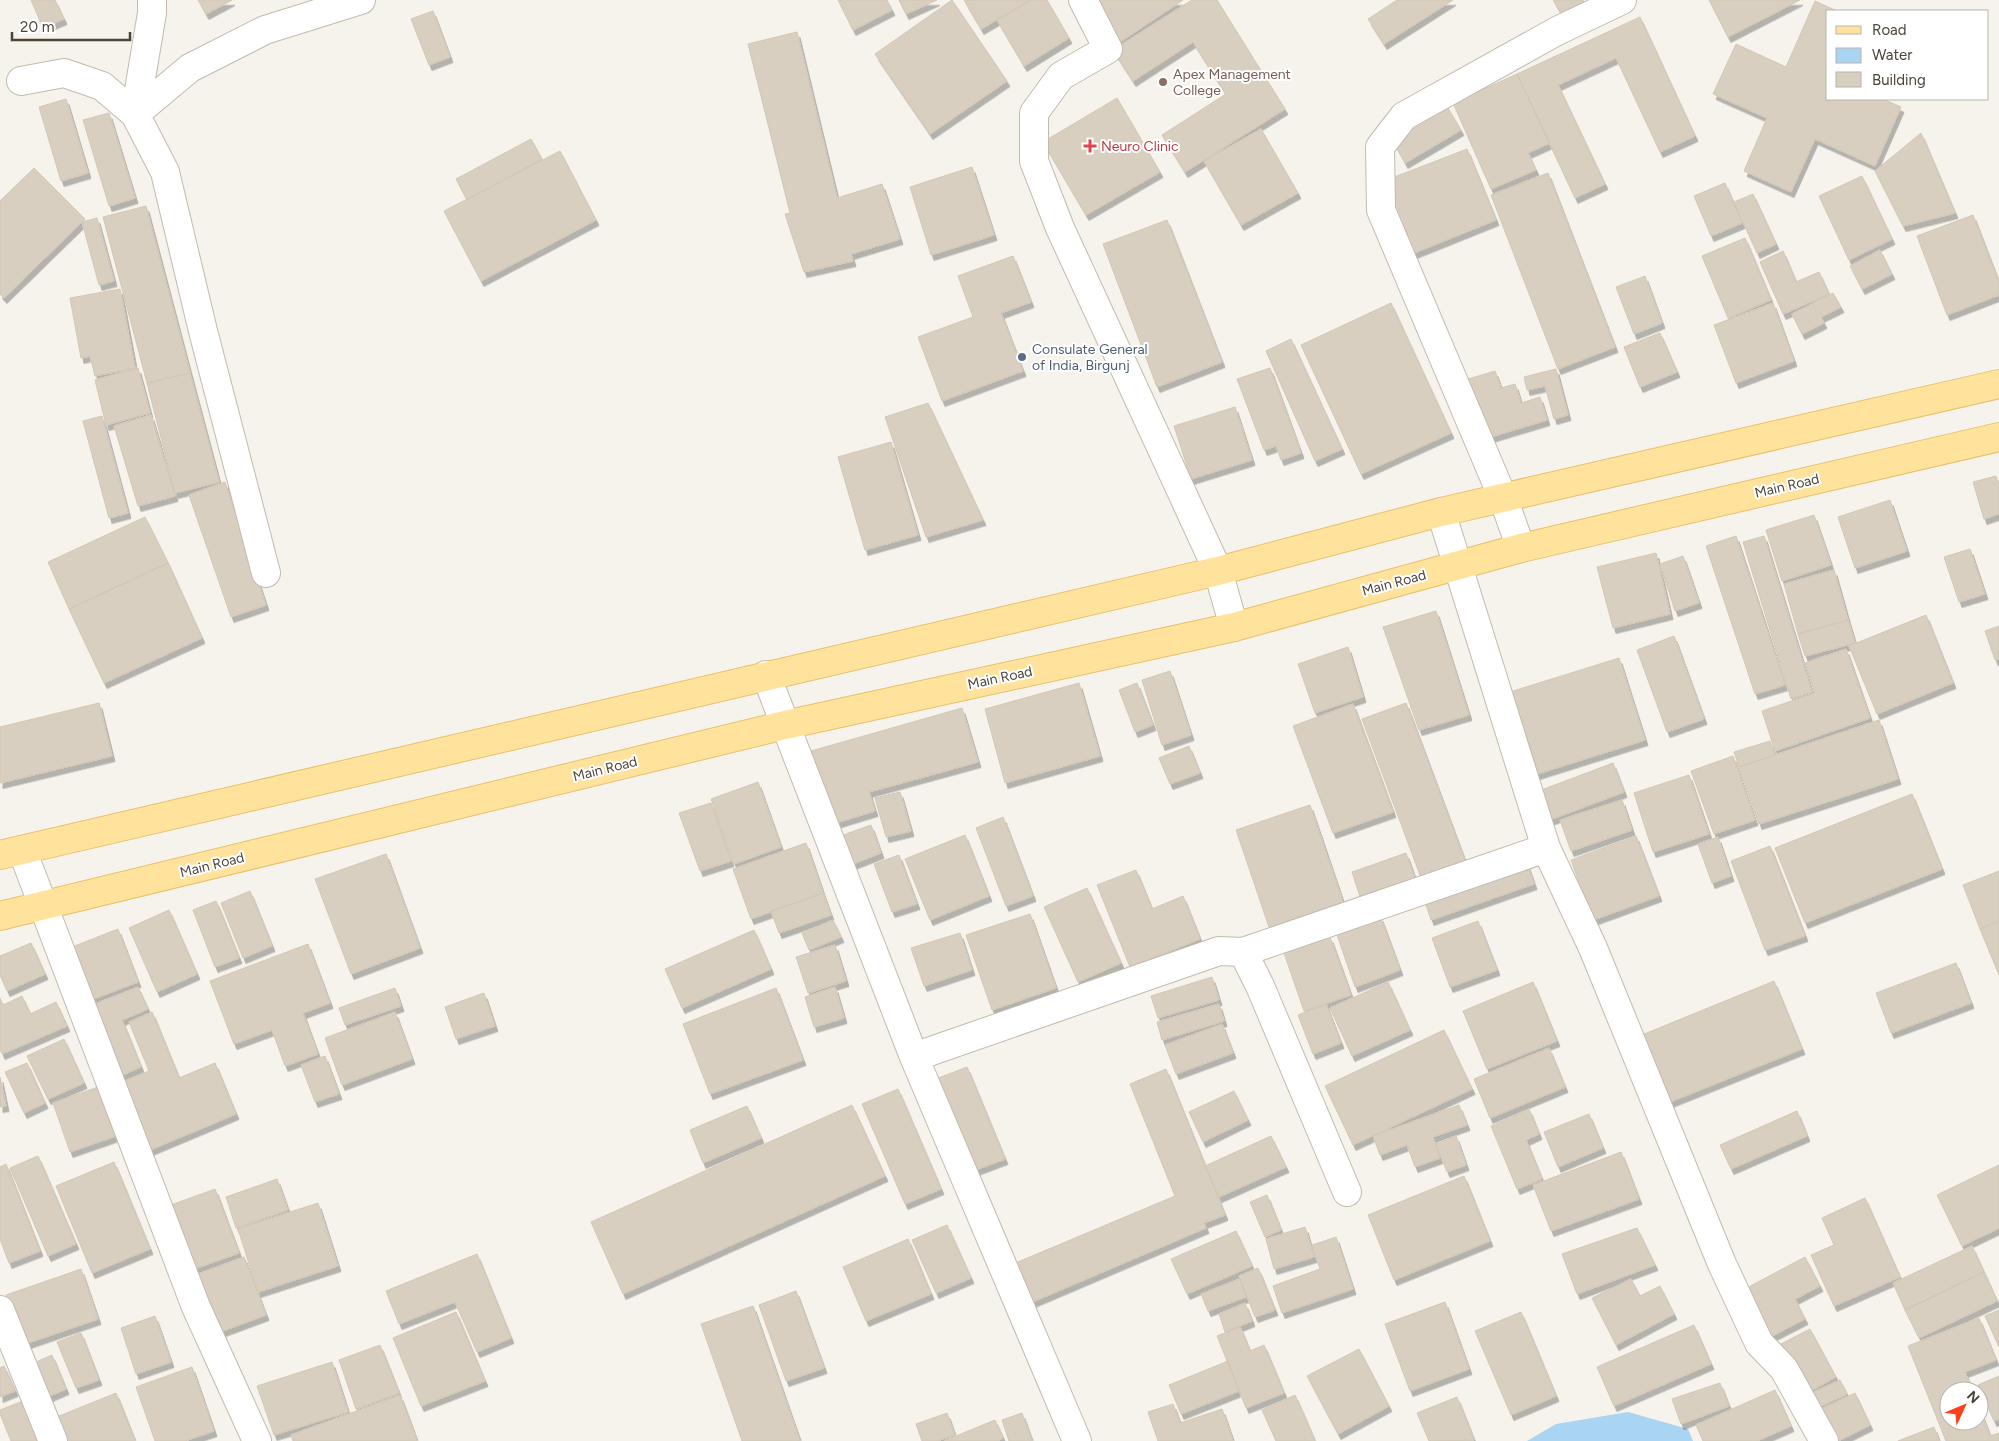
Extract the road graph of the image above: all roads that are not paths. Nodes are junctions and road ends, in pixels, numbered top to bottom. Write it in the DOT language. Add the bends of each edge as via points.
graph roads {
  1 [pos="152,0"];
  2 [pos="360,0"];
  3 [pos="1083,0"];
  4 [pos="1622,0"];
  5 [pos="22,81"];
  6 [pos="135,114"];
  7 [pos="1999,384"];
  8 [pos="1999,437"];
  9 [pos="1503,498"];
  10 [pos="1441,512"];
  11 [pos="1521,548"];
  12 [pos="1458,565"];
  13 [pos="1218,571"];
  14 [pos="266,573"];
  15 [pos="1234,627"];
  16 [pos="766,675"];
  17 [pos="785,725"];
  18 [pos="1546,848"];
  19 [pos="11,852"];
  20 [pos="45,905"];
  21 [pos="0,916"];
  22 [pos="1243,952"];
  23 [pos="914,1057"];
  24 [pos="1347,1192"];
  25 [pos="0,1310"];
  26 [pos="53,1441"];
  27 [pos="257,1441"];
  28 [pos="1076,1441"];
  29 [pos="1824,1441"];
  1 -- 6 [label="street"];
  2 -- 6 [label="street" via="265,30 190,68"];
  3 -- 13 [label="street" via="1108,49 1061,76 1034,113 1034,161 1060,228"];
  4 -- 9 [label="street" via="1557,31 1404,116 1380,148 1381,210"];
  5 -- 6 [label="street" via="64,73 102,86"];
  6 -- 14 [label="street" via="165,172"];
  7 -- 9 [label="main road"];
  8 -- 11 [label="main road, Main Road"];
  9 -- 10 [label="main road"];
  9 -- 11 [label="street"];
  10 -- 12 [label="street"];
  10 -- 13 [label="main road"];
  11 -- 12 [label="main road, Main Road"];
  12 -- 15 [label="main road, Main Road"];
  12 -- 18 [label="street"];
  13 -- 15 [label="street"];
  13 -- 16 [label="main road"];
  15 -- 17 [label="main road, Main Road"];
  16 -- 17 [label="street"];
  16 -- 19 [label="main road"];
  17 -- 20 [label="main road, Main Road"];
  17 -- 23 [label="street"];
  18 -- 22 [label="street"];
  18 -- 29 [label="street" via="1593,948 1730,1282 1759,1343 1784,1369"];
  19 -- 20 [label="street"];
  20 -- 21 [label="main road, Main Road"];
  20 -- 27 [label="street" via="196,1307"];
  22 -- 23 [label="street" via="1218,951"];
  22 -- 24 [label="street"];
  23 -- 28 [label="street"];
  25 -- 26 [label="street"];
}
